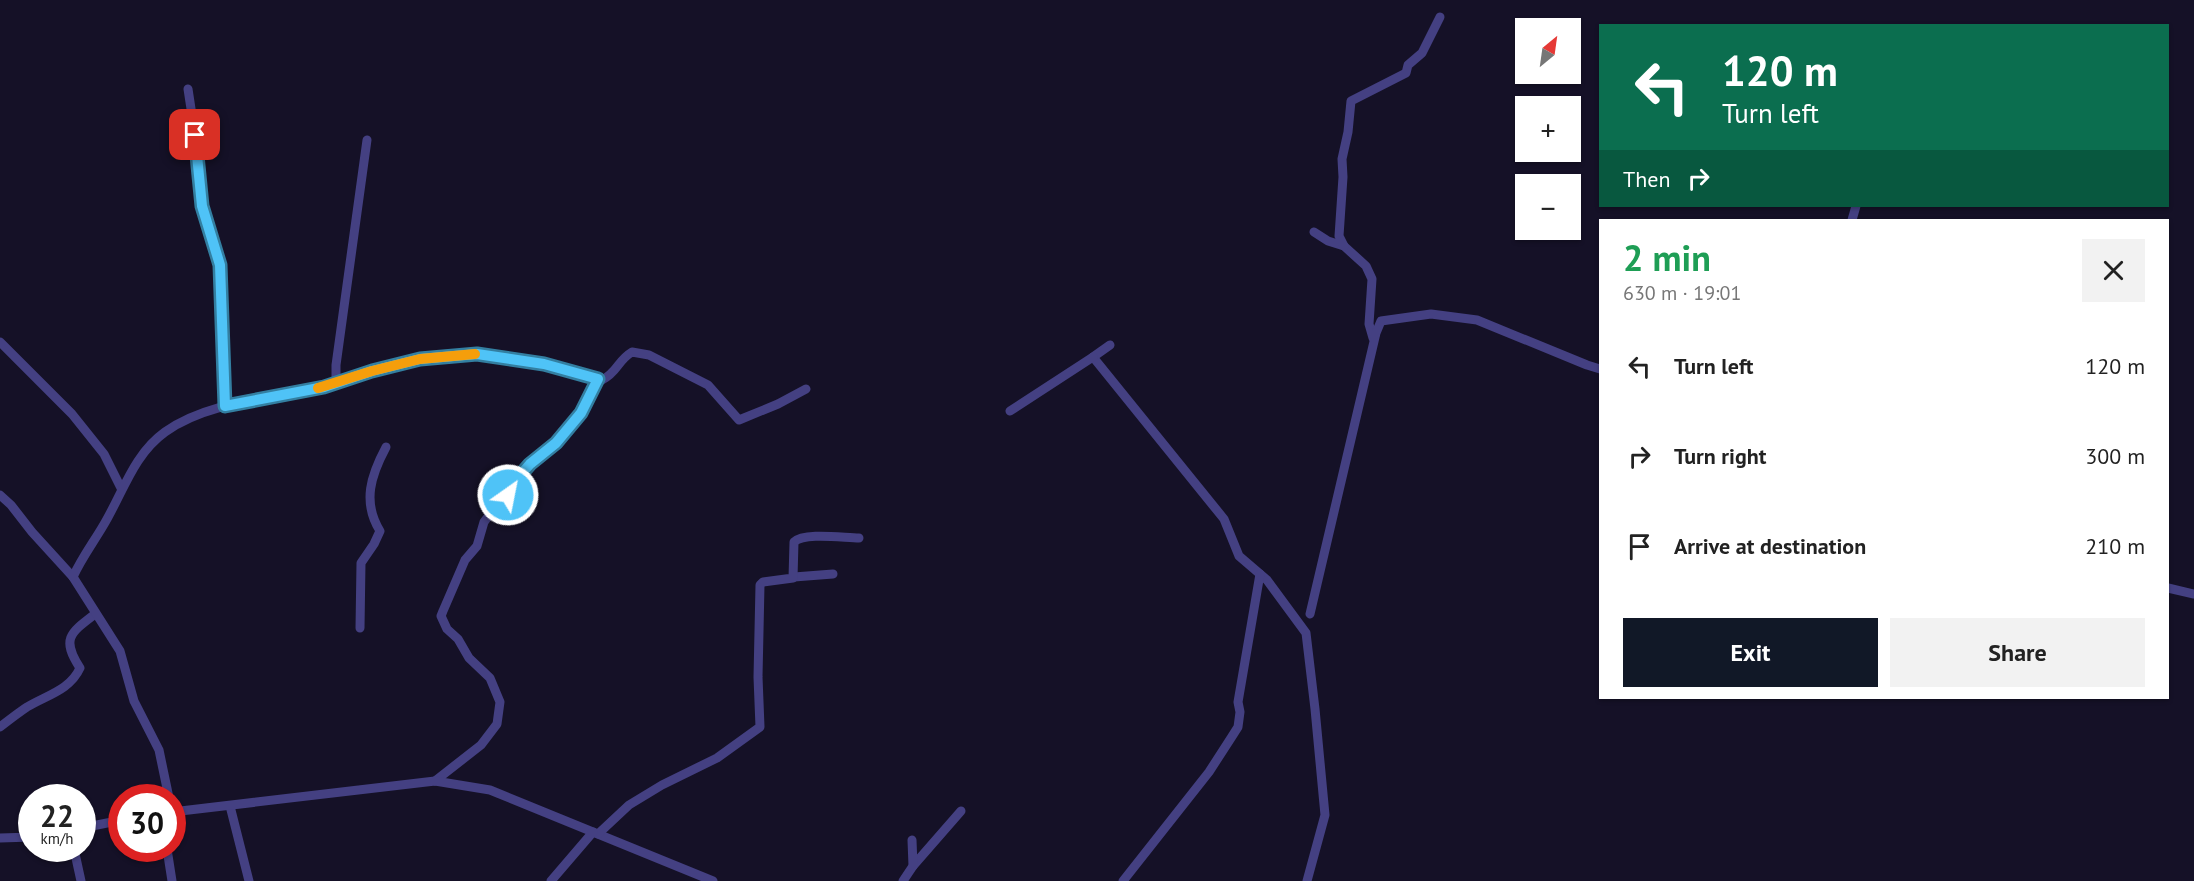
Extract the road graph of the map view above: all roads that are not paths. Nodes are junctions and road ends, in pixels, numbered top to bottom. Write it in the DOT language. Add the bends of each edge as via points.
graph roads {
  1 [pos="1440,17"];
  2 [pos="188,89"];
  3 [pos="367,140"];
  4 [pos="1314,232"];
  5 [pos="1344,246"];
  6 [pos="1376,333"];
  7 [pos="0,342"];
  8 [pos="1110,345"];
  9 [pos="1093,357"];
  10 [pos="1599,369"];
  11 [pos="598,379"];
  12 [pos="336,383"];
  13 [pos="806,388"];
  14 [pos="225,406"];
  15 [pos="1010,411"];
  16 [pos="386,447"];
  17 [pos="122,488"];
  18 [pos="0,495"];
  19 [pos="859,538"];
  20 [pos="833,574"];
  21 [pos="1260,574"];
  22 [pos="73,577"];
  23 [pos="794,577"];
  24 [pos="2169,588"];
  25 [pos="2194,594"];
  26 [pos="95,614"];
  27 [pos="1310,614"];
  28 [pos="360,628"];
  29 [pos="0,727"];
  30 [pos="435,781"];
  31 [pos="166,784"];
  32 [pos="230,806"];
  33 [pos="186,811"];
  34 [pos="961,811"];
  35 [pos="596,832"];
  36 [pos="18,837"];
  37 [pos="0,838"];
  38 [pos="912,840"];
  39 [pos="77,862"];
  40 [pos="169,862"];
  41 [pos="913,866"];
  42 [pos="81,881"];
  43 [pos="172,881"];
  44 [pos="249,881"];
  45 [pos="550,881"];
  46 [pos="714,881"];
  47 [pos="903,881"];
  48 [pos="1123,881"];
  49 [pos="1306,881"];
  1 -- 5 [label="street" via="1422,53 1408,65 1406,73 1351,101 1342,159 1339,236"];
  2 -- 14 [label="street" via="202,206 220,265"];
  3 -- 12 [label="street"];
  4 -- 5 [label="street"];
  5 -- 6 [label="street" via="1366,266 1372,279 1372,338"];
  6 -- 10 [label="street" via="1382,321 1431,314 1477,320"];
  6 -- 27 [label="street"];
  7 -- 17 [label="street" via="72,414 104,454"];
  8 -- 9 [label="street"];
  9 -- 15 [label="street"];
  9 -- 21 [label="street" via="1224,519 1239,556"];
  11 -- 12 [label="street" via="544,364 477,354 420,359"];
  11 -- 13 [label="street" via="612,375 621,359 632,352 650,356 708,385 739,420 778,405"];
  11 -- 30 [label="street" via="581,413 556,443 530,464 484,522 477,546 465,560 443,611 441,616 447,629 490,678 500,702 497,724 481,745"];
  12 -- 14 [label="street"];
  14 -- 17 [label="street" via="196,415 165,432 142,453"];
  16 -- 28 [label="street" via="377,464 369,502 380,531 361,563"];
  17 -- 22 [label="street"];
  18 -- 22 [label="street"];
  19 -- 23 [label="street" via="796,539"];
  20 -- 23 [label="street"];
  21 -- 48 [label="street" via="1238,702 1238,727 1209,772"];
  21 -- 49 [label="street" via="1306,633 1325,815"];
  22 -- 26 [label="street"];
  23 -- 35 [label="street" via="763,582 759,590 760,727 717,758 629,805"];
  24 -- 25 [label="street"];
  26 -- 29 [label="street" via="80,625 69,642 70,653 80,668 75,678"];
  26 -- 31 [label="street" via="120,651 134,701 159,750"];
  30 -- 32 [label="street"];
  30 -- 35 [label="street" via="490,790"];
  32 -- 33 [label="street"];
  32 -- 44 [label="street"];
  34 -- 41 [label="street"];
  35 -- 45 [label="street"];
  35 -- 46 [label="street"];
  36 -- 37 [label="street"];
  38 -- 41 [label="street"];
  39 -- 42 [label="street"];
  40 -- 43 [label="street"];
  41 -- 47 [label="street"];
}
